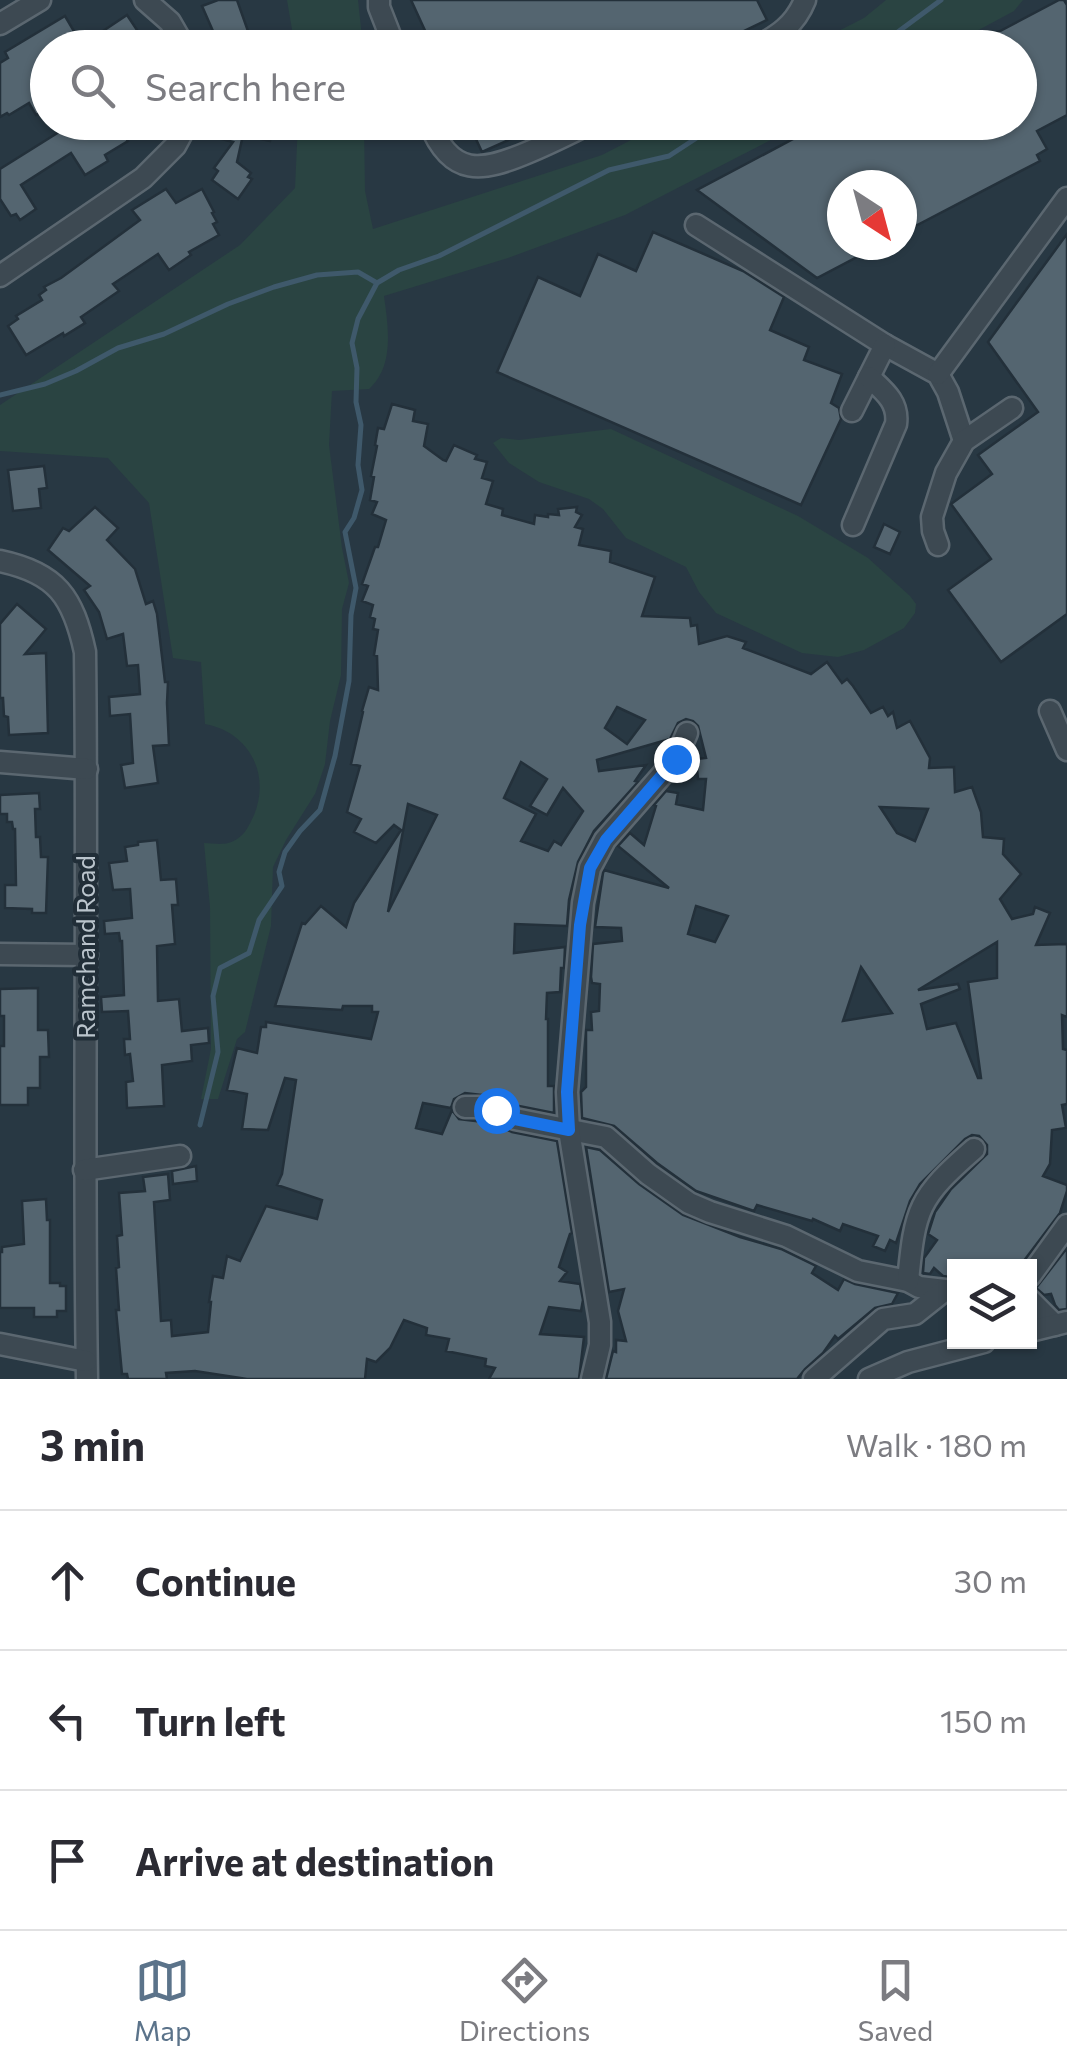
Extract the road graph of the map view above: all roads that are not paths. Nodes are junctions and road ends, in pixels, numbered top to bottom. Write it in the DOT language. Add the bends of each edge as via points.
graph roads {
  1 [pos="40,0"];
  2 [pos="144,0"];
  3 [pos="379,0"];
  4 [pos="805,0"];
  5 [pos="0,24"];
  6 [pos="175,30"];
  7 [pos="388,30"];
  8 [pos="785,30"];
  9 [pos="179,140"];
  10 [pos="436,140"];
  11 [pos="554,140"];
  12 [pos="1067,198"];
  13 [pos="696,226"];
  14 [pos="0,276"];
  15 [pos="885,345"];
  16 [pos="938,374"];
  17 [pos="869,377"];
  18 [pos="1012,408"];
  19 [pos="852,411"];
  20 [pos="964,441"];
  21 [pos="853,524"];
  22 [pos="938,545"];
  23 [pos="0,561"];
  24 [pos="1050,712"];
  25 [pos="687,733"];
  26 [pos="1067,750"];
  27 [pos="0,762"];
  28 [pos="86,769"];
  29 [pos="0,954"];
  30 [pos="87,955"];
  31 [pos="465,1107"];
  32 [pos="569,1130"];
  33 [pos="974,1149"];
  34 [pos="180,1156"];
  35 [pos="84,1170"];
  36 [pos="1067,1225"];
  37 [pos="1037,1266"];
  38 [pos="908,1281"];
  39 [pos="947,1291"];
  40 [pos="947,1292"];
  41 [pos="1037,1305"];
  42 [pos="1061,1324"];
  43 [pos="0,1344"];
  44 [pos="957,1349"];
  45 [pos="87,1370"];
  46 [pos="592,1379"];
  47 [pos="814,1379"];
  48 [pos="869,1379"];
  1 -- 5 [label="street"];
  2 -- 6 [label="street"];
  3 -- 7 [label="street"];
  4 -- 8 [label="street"];
  9 -- 14 [label="street" via="143,178"];
  10 -- 11 [label="street" via="451,157 488,168"];
  12 -- 16 [label="street"];
  13 -- 15 [label="street"];
  15 -- 16 [label="street"];
  15 -- 17 [label="street"];
  16 -- 20 [label="street"];
  17 -- 19 [label="street"];
  17 -- 21 [label="street" via="896,407 896,424"];
  18 -- 20 [label="street"];
  20 -- 22 [label="street" via="932,517"];
  23 -- 28 [label="street, Ramchand Road" via="52,581 73,608 85,652"];
  24 -- 26 [label="street"];
  25 -- 32 [label="street" via="676,759 590,868 580,925"];
  27 -- 28 [label="street"];
  28 -- 30 [label="street, Ramchand Road"];
  29 -- 30 [label="street"];
  30 -- 35 [label="street, Ramchand Road"];
  31 -- 32 [label="street"];
  32 -- 38 [label="street" via="606,1136 700,1208 786,1236 858,1271"];
  32 -- 46 [label="street" via="600,1322"];
  33 -- 38 [label="street" via="928,1192 918,1212"];
  34 -- 35 [label="street"];
  35 -- 45 [label="street, Ramchand Road"];
  36 -- 37 [label="street"];
  38 -- 39 [label="street"];
  40 -- 47 [label="street" via="915,1314 883,1319"];
  41 -- 42 [label="street"];
  43 -- 45 [label="street"];
  44 -- 48 [label="street"];
}
